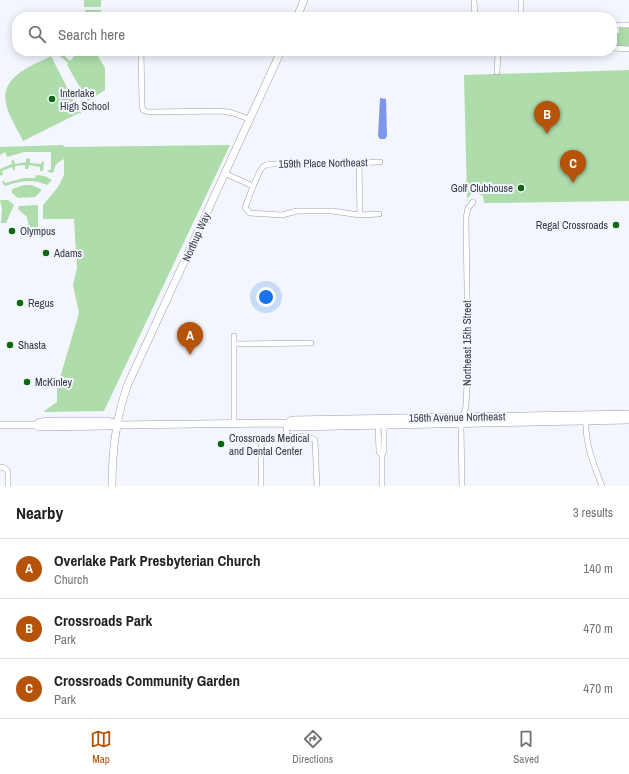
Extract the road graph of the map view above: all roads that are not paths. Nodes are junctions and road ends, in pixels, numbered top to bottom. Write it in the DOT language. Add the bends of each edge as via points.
graph roads {
  1 [pos="304,0"];
  2 [pos="474,0"];
  3 [pos="521,0"];
  4 [pos="299,12"];
  5 [pos="475,12"];
  6 [pos="522,12"];
  7 [pos="629,25"];
  8 [pos="617,26"];
  9 [pos="617,49"];
  10 [pos="629,50"];
  11 [pos="141,56"];
  12 [pos="279,56"];
  13 [pos="498,56"];
  14 [pos="497,72"];
  15 [pos="249,119"];
  16 [pos="380,162"];
  17 [pos="359,163"];
  18 [pos="224,173"];
  19 [pos="253,186"];
  20 [pos="473,202"];
  21 [pos="378,214"];
  22 [pos="360,215"];
  23 [pos="234,336"];
  24 [pos="311,343"];
  25 [pos="234,344"];
  26 [pos="629,414"];
  27 [pos="463,420"];
  28 [pos="629,420"];
  29 [pos="586,421"];
  30 [pos="234,423"];
  31 [pos="286,424"];
  32 [pos="381,424"];
  33 [pos="0,425"];
  34 [pos="117,425"];
  35 [pos="287,437"];
  36 [pos="0,467"];
  37 [pos="8,486"];
  38 [pos="112,486"];
  39 [pos="261,486"];
  40 [pos="317,486"];
  41 [pos="382,486"];
  42 [pos="462,486"];
  43 [pos="602,486"];
  1 -- 4 [label="main road"];
  2 -- 5 [label="street"];
  3 -- 6 [label="street"];
  7 -- 8 [label="street"];
  9 -- 10 [label="street"];
  11 -- 15 [label="street" via="143,110 221,111"];
  12 -- 15 [label="main road, Northup Way"];
  13 -- 14 [label="street"];
  15 -- 18 [label="main road, Northup Way"];
  16 -- 17 [label="street, 159th Place Northeast"];
  17 -- 19 [label="street, 159th Place Northeast" via="268,165 262,168"];
  17 -- 22 [label="street"];
  18 -- 19 [label="street"];
  18 -- 34 [label="main road, Northup Way" via="128,384"];
  19 -- 22 [label="street, 159th Place Northeast" via="245,208 250,213 282,215 297,211 332,211"];
  20 -- 27 [label="street, Northeast 15th Street" via="468,208 466,218 468,360"];
  21 -- 22 [label="street"];
  23 -- 25 [label="street"];
  24 -- 25 [label="street"];
  25 -- 30 [label="street"];
  26 -- 27 [label="main road, 156th Avenue Northeast"];
  27 -- 29 [label="main road, 156th Avenue Northeast"];
  27 -- 31 [label="main road, 156th Avenue Northeast" via="292,420"];
  27 -- 32 [label="main road, 156th Avenue Northeast"];
  27 -- 42 [label="street, Northeast 15th Street"];
  28 -- 29 [label="main road, 156th Avenue Northeast"];
  29 -- 43 [label="street" via="591,458"];
  30 -- 31 [label="main road, 156th Avenue Northeast"];
  30 -- 34 [label="main road, 156th Avenue Northeast"];
  31 -- 32 [label="main road, 156th Avenue Northeast" via="292,427"];
  31 -- 35 [label="street"];
  32 -- 41 [label="street" via="379,452 382,455"];
  33 -- 34 [label="main road, 156th Avenue Northeast" via="36,425 40,422 53,421 108,421"];
  34 -- 38 [label="main road, Northup Way"];
  35 -- 39 [label="street" via="267,439 261,444"];
  35 -- 40 [label="street" via="312,437 315,440"];
  36 -- 37 [label="street" via="8,472"];
}
